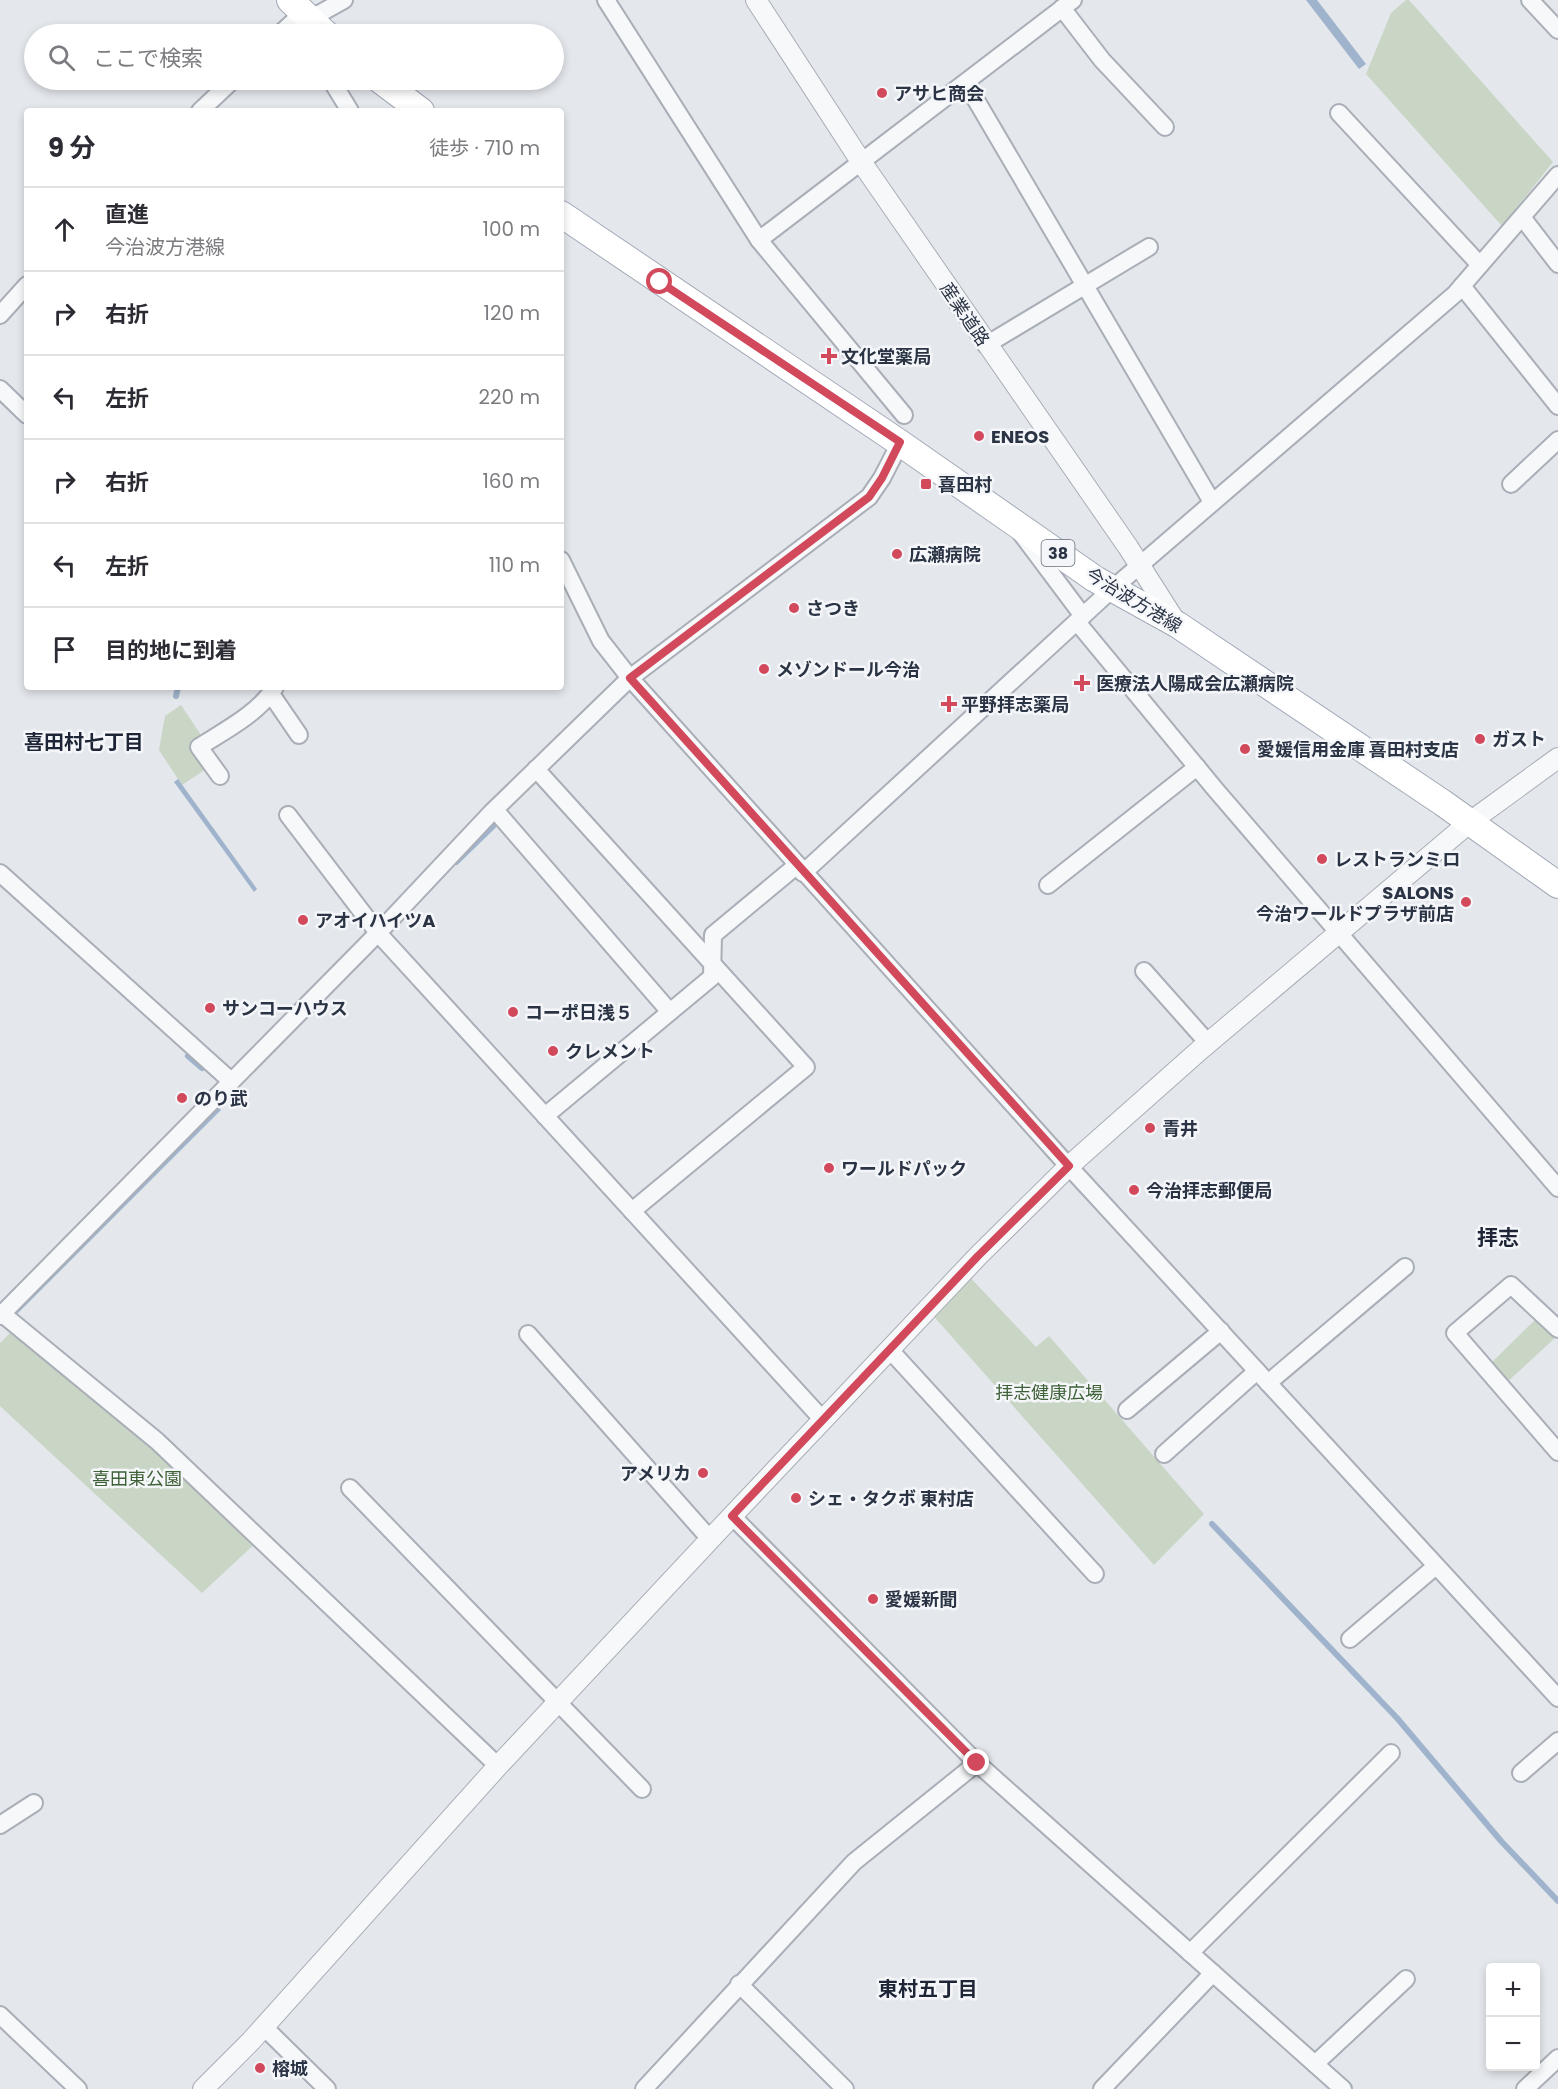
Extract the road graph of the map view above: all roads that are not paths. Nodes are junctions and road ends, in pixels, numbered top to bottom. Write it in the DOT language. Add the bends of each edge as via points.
graph roads {
  1 [pos="344,0"];
  2 [pos="606,0"];
  3 [pos="756,0"];
  4 [pos="1530,0"];
  5 [pos="1067,4"];
  6 [pos="307,20"];
  7 [pos="1558,30"];
  8 [pos="966,83"];
  9 [pos="222,90"];
  10 [pos="337,90"];
  11 [pos="393,90"];
  12 [pos="203,108"];
  13 [pos="348,108"];
  14 [pos="417,108"];
  15 [pos="1339,113"];
  16 [pos="1166,126"];
  17 [pos="862,164"];
  18 [pos="1558,175"];
  19 [pos="564,216"];
  20 [pos="1522,216"];
  21 [pos="759,240"];
  22 [pos="1149,247"];
  23 [pos="1558,264"];
  24 [pos="1480,265"];
  25 [pos="1085,285"];
  26 [pos="1462,286"];
  27 [pos="24,288"];
  28 [pos="0,315"];
  29 [pos="986,345"];
  30 [pos="0,389"];
  31 [pos="1558,406"];
  32 [pos="24,412"];
  33 [pos="904,415"];
  34 [pos="1558,440"];
  35 [pos="900,442"];
  36 [pos="1511,484"];
  37 [pos="1212,502"];
  38 [pos="1012,521"];
  39 [pos="564,566"];
  40 [pos="1139,566"];
  41 [pos="1111,590"];
  42 [pos="1080,619"];
  43 [pos="1178,625"];
  44 [pos="630,678"];
  45 [pos="273,691"];
  46 [pos="299,735"];
  47 [pos="1558,758"];
  48 [pos="1197,767"];
  49 [pos="536,769"];
  50 [pos="220,776"];
  51 [pos="495,810"];
  52 [pos="288,815"];
  53 [pos="1470,822"];
  54 [pos="800,869"];
  55 [pos="0,873"];
  56 [pos="1048,885"];
  57 [pos="1558,885"];
  58 [pos="378,933"];
  59 [pos="1338,933"];
  60 [pos="712,964"];
  61 [pos="1144,971"];
  62 [pos="670,1012"];
  63 [pos="1208,1043"];
  64 [pos="231,1081"];
  65 [pos="545,1116"];
  66 [pos="1069,1166"];
  67 [pos="1558,1188"];
  68 [pos="632,1211"];
  69 [pos="1405,1267"];
  70 [pos="1,1314"];
  71 [pos="1558,1329"];
  72 [pos="1221,1331"];
  73 [pos="528,1334"];
  74 [pos="890,1350"];
  75 [pos="1263,1377"];
  76 [pos="1127,1410"];
  77 [pos="823,1420"];
  78 [pos="1558,1452"];
  79 [pos="1164,1454"];
  80 [pos="350,1488"];
  81 [pos="732,1516"];
  82 [pos="710,1539"];
  83 [pos="1436,1566"];
  84 [pos="1095,1574"];
  85 [pos="1350,1639"];
  86 [pos="1558,1698"];
  87 [pos="556,1704"];
  88 [pos="1558,1741"];
  89 [pos="1391,1753"];
  90 [pos="977,1763"];
  91 [pos="498,1766"];
  92 [pos="1521,1773"];
  93 [pos="642,1789"];
  94 [pos="34,1803"];
  95 [pos="0,1825"];
  96 [pos="1190,1953"];
  97 [pos="1213,1973"];
  98 [pos="1406,1978"];
  99 [pos="739,1984"];
  100 [pos="0,2015"];
  101 [pos="264,2026"];
  102 [pos="1558,2058"];
  103 [pos="1315,2064"];
  104 [pos="78,2089"];
  105 [pos="203,2089"];
  106 [pos="327,2089"];
  107 [pos="644,2089"];
  108 [pos="845,2089"];
  109 [pos="1102,2089"];
  110 [pos="1343,2089"];
  111 [pos="1525,2089"];
  1 -- 6 [label="street"];
  2 -- 21 [label="street"];
  3 -- 17 [label="street, 産業道路"];
  4 -- 7 [label="street"];
  5 -- 8 [label="street"];
  5 -- 16 [label="street" via="1102,60"];
  8 -- 17 [label="street"];
  8 -- 25 [label="street"];
  9 -- 12 [label="street"];
  10 -- 13 [label="street"];
  11 -- 14 [label="main road"];
  15 -- 24 [label="street"];
  17 -- 21 [label="street"];
  17 -- 29 [label="street, 産業道路"];
  18 -- 20 [label="street"];
  19 -- 35 [label="main road, 今治波方港線 / 38"];
  20 -- 23 [label="street"];
  20 -- 24 [label="street"];
  21 -- 33 [label="street"];
  22 -- 25 [label="street"];
  24 -- 26 [label="street"];
  25 -- 29 [label="street"];
  25 -- 37 [label="street"];
  26 -- 31 [label="street"];
  26 -- 37 [label="street"];
  27 -- 28 [label="street"];
  29 -- 40 [label="street, 産業道路"];
  30 -- 32 [label="street"];
  34 -- 36 [label="street"];
  35 -- 38 [label="main road, 今治波方港線 / 38"];
  35 -- 44 [label="street" via="869,497"];
  37 -- 40 [label="street"];
  38 -- 41 [label="main road, 今治波方港線 / 38"];
  38 -- 42 [label="street"];
  39 -- 44 [label="street" via="601,641"];
  40 -- 41 [label="street"];
  40 -- 43 [label="street, 産業道路"];
  41 -- 42 [label="street"];
  41 -- 43 [label="main road, 今治波方港線 / 38"];
  42 -- 48 [label="street"];
  42 -- 54 [label="street"];
  43 -- 53 [label="main road, 今治波方港線 / 38"];
  44 -- 49 [label="street"];
  44 -- 54 [label="street"];
  45 -- 46 [label="street"];
  45 -- 50 [label="street" via="238,722 199,747"];
  47 -- 53 [label="street"];
  48 -- 56 [label="street"];
  48 -- 59 [label="street"];
  49 -- 51 [label="street"];
  49 -- 60 [label="street"];
  51 -- 58 [label="street"];
  51 -- 62 [label="street"];
  52 -- 58 [label="street"];
  53 -- 57 [label="main road, 今治波方港線 / 38"];
  53 -- 59 [label="street"];
  54 -- 60 [label="street" via="712,935"];
  54 -- 66 [label="street"];
  55 -- 64 [label="street"];
  58 -- 64 [label="street"];
  58 -- 65 [label="street"];
  59 -- 63 [label="street"];
  59 -- 67 [label="street"];
  60 -- 62 [label="street" via="712,977"];
  60 -- 68 [label="street" via="806,1067"];
  61 -- 63 [label="street"];
  62 -- 65 [label="street"];
  63 -- 66 [label="street"];
  64 -- 70 [label="street"];
  65 -- 68 [label="street"];
  66 -- 72 [label="street"];
  66 -- 74 [label="street"];
  68 -- 77 [label="street"];
  69 -- 75 [label="street"];
  70 -- 91 [label="street" via="157,1441"];
  71 -- 78 [label="street" via="1511,1285 1455,1334"];
  72 -- 75 [label="street"];
  72 -- 76 [label="street"];
  73 -- 82 [label="street"];
  74 -- 77 [label="street"];
  74 -- 84 [label="street"];
  75 -- 79 [label="street"];
  75 -- 83 [label="street"];
  77 -- 81 [label="street"];
  80 -- 87 [label="street"];
  81 -- 82 [label="street"];
  81 -- 90 [label="street"];
  82 -- 87 [label="street"];
  83 -- 85 [label="street"];
  83 -- 86 [label="street"];
  87 -- 91 [label="street"];
  87 -- 93 [label="street"];
  88 -- 92 [label="street"];
  89 -- 96 [label="street"];
  90 -- 96 [label="street"];
  90 -- 99 [label="street" via="854,1862"];
  91 -- 101 [label="street"];
  94 -- 95 [label="street"];
  96 -- 97 [label="street"];
  97 -- 103 [label="street"];
  97 -- 109 [label="street"];
  98 -- 103 [label="street"];
  99 -- 107 [label="street"];
  99 -- 108 [label="street"];
  100 -- 104 [label="street"];
  101 -- 105 [label="street"];
  101 -- 106 [label="street"];
  102 -- 111 [label="street"];
  103 -- 110 [label="street"];
}
